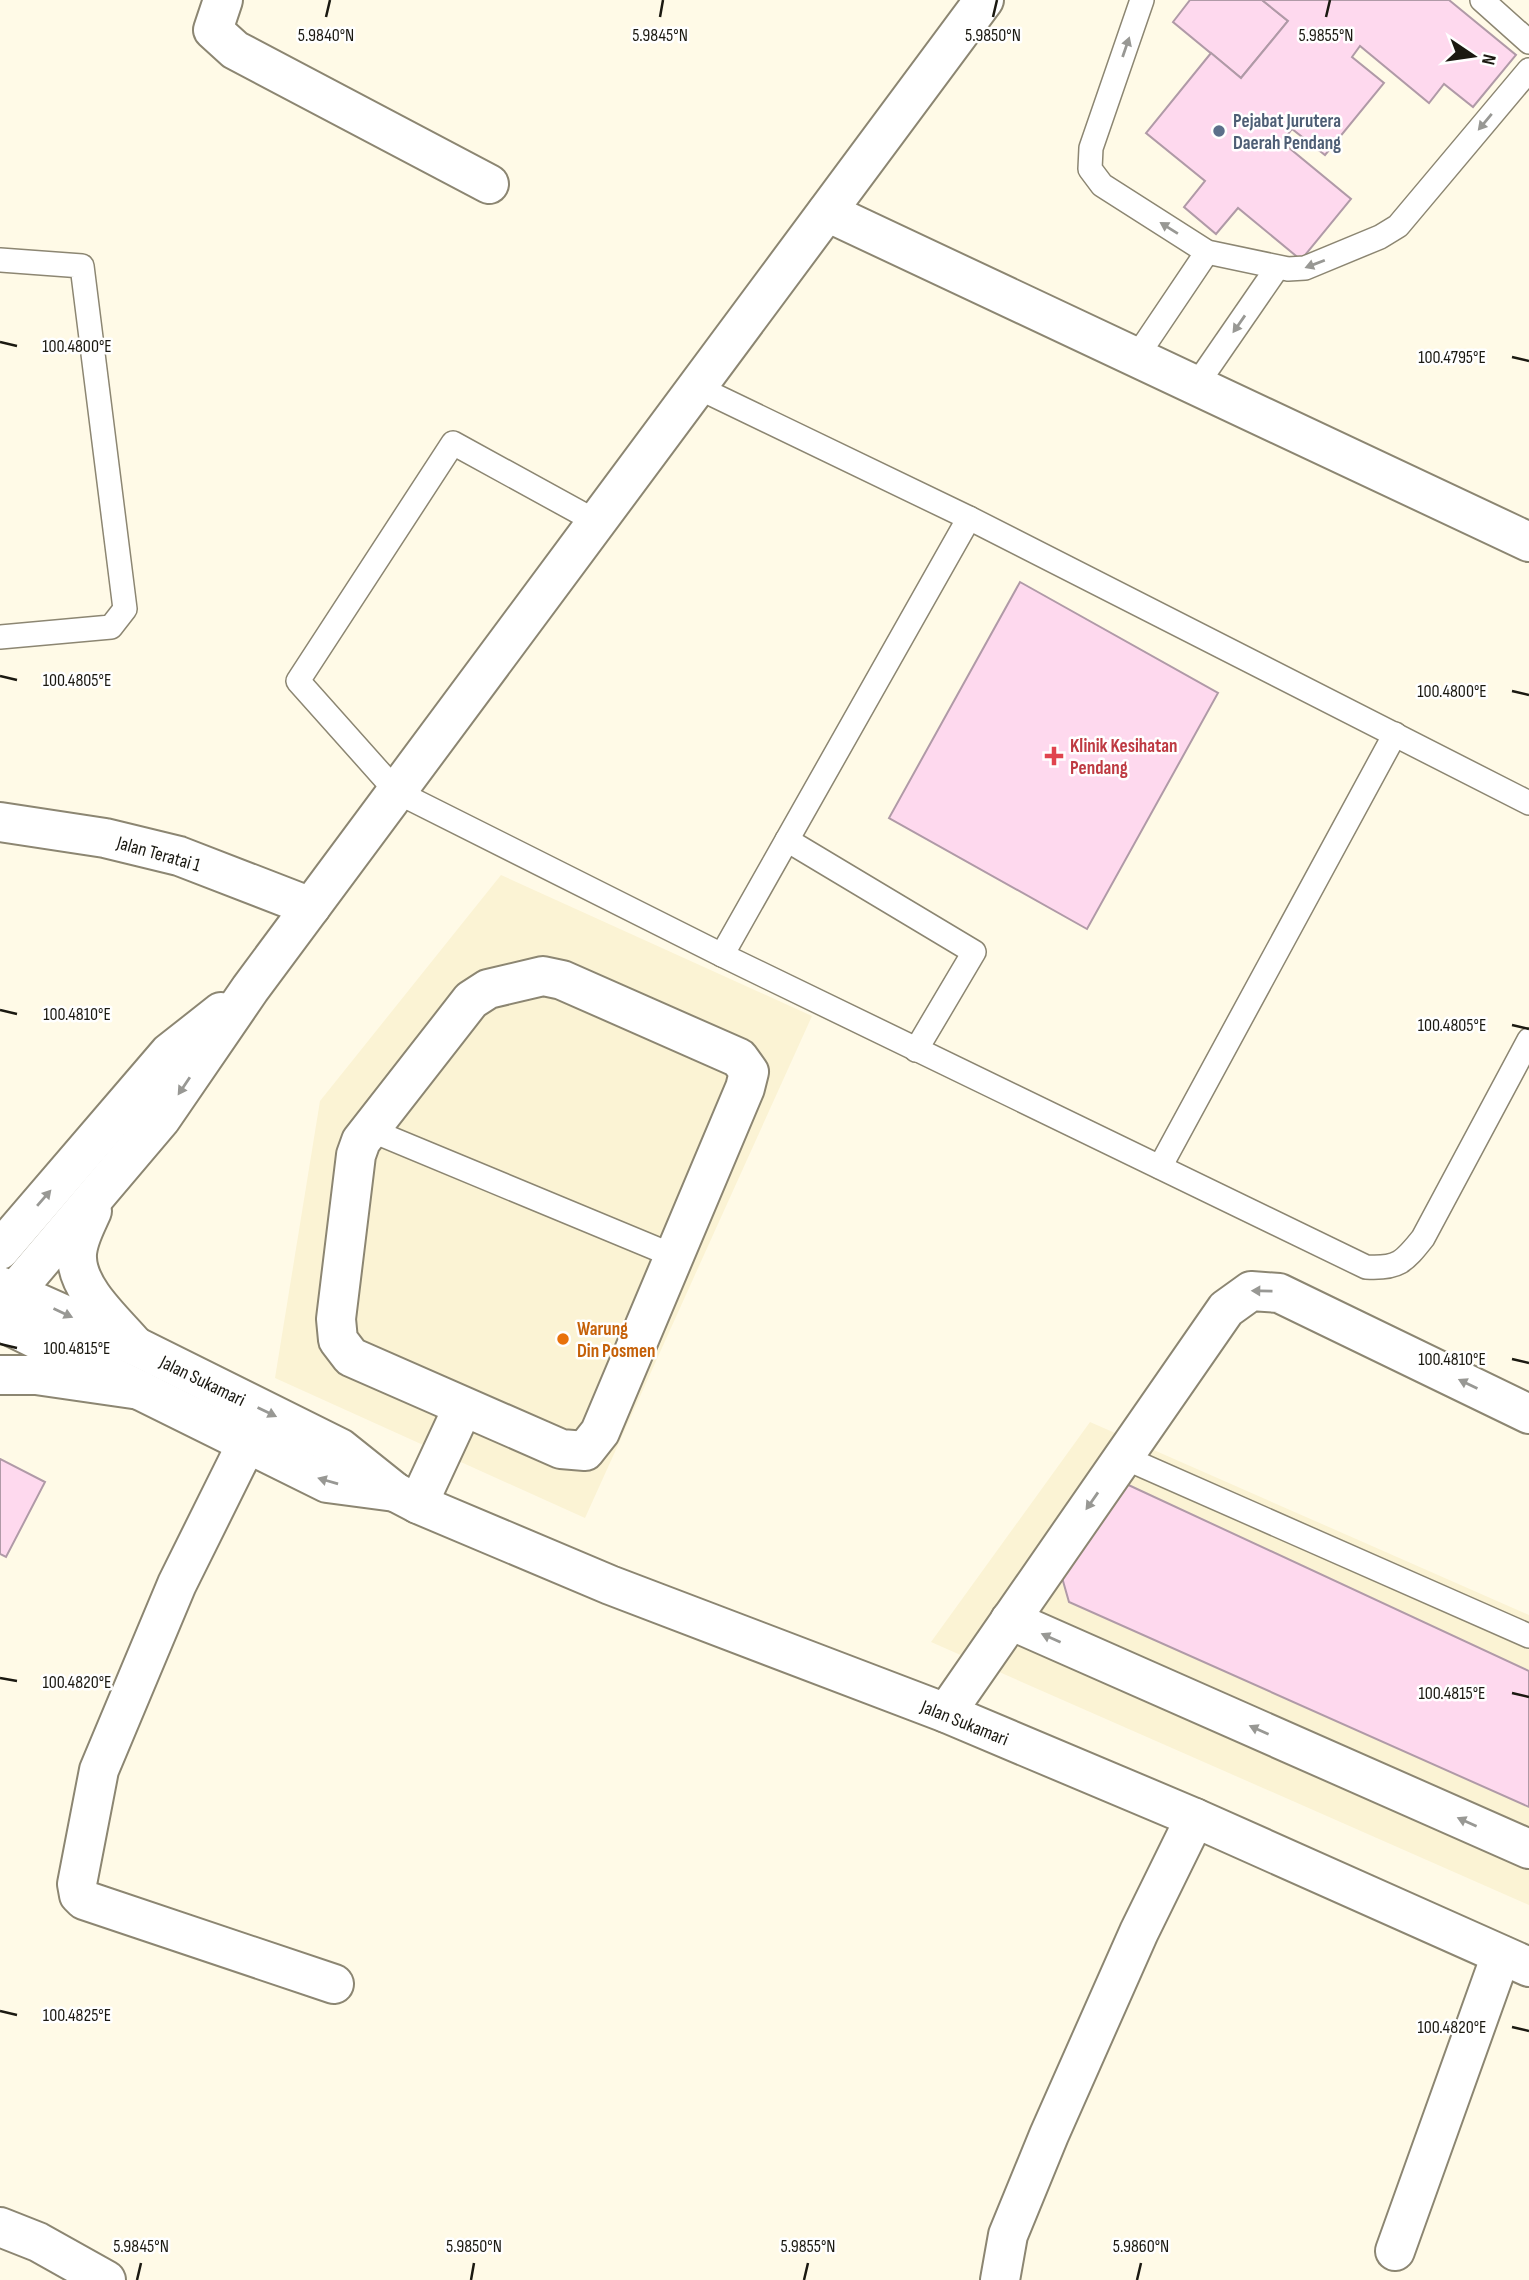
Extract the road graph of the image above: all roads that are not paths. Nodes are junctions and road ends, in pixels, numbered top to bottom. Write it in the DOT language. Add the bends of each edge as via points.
graph roads {
  1 [pos="223,0"];
  2 [pos="984,0"];
  3 [pos="1142,0"];
  4 [pos="1482,0"];
  5 [pos="1529,42"];
  6 [pos="1529,70"];
  7 [pos="489,184"];
  8 [pos="827,212"];
  9 [pos="1208,252"];
  10 [pos="0,260"];
  11 [pos="1277,268"];
  12 [pos="1137,356"];
  13 [pos="1197,384"];
  14 [pos="697,387"];
  15 [pos="969,519"];
  16 [pos="597,522"];
  17 [pos="1529,542"];
  18 [pos="0,637"];
  19 [pos="1395,734"];
  20 [pos="397,792"];
  21 [pos="1529,803"];
  22 [pos="0,822"];
  23 [pos="787,840"];
  24 [pos="311,907"];
  25 [pos="722,956"];
  26 [pos="250,989"];
  27 [pos="1529,1040"];
  28 [pos="916,1050"];
  29 [pos="368,1129"];
  30 [pos="1160,1167"];
  31 [pos="102,1189"];
  32 [pos="0,1250"];
  33 [pos="674,1256"];
  34 [pos="4,1301"];
  35 [pos="135,1346"];
  36 [pos="0,1375"];
  37 [pos="140,1390"];
  38 [pos="463,1407"];
  39 [pos="1529,1415"];
  40 [pos="247,1443"];
  41 [pos="1123,1457"];
  42 [pos="407,1498"];
  43 [pos="1010,1620"];
  44 [pos="1529,1636"];
  45 [pos="946,1713"];
  46 [pos="1195,1818"];
  47 [pos="1529,1849"];
  48 [pos="1515,1961"];
  49 [pos="334,1984"];
  50 [pos="0,2227"];
  51 [pos="1395,2251"];
  52 [pos="106,2280"];
  53 [pos="999,2280"];
  1 -- 7 [label="street" via="213,30 235,50"];
  2 -- 8 [label="street"];
  9 -- 3 [label="lane, one-way" via="1102,185 1090,169 1091,148"];
  4 -- 5 [label="lane"];
  6 -- 11 [label="lane, one-way" via="1398,226 1305,268"];
  8 -- 12 [label="street"];
  8 -- 14 [label="street"];
  9 -- 11 [label="lane"];
  9 -- 12 [label="lane"];
  10 -- 18 [label="lane" via="82,266 125,609 111,627"];
  11 -- 13 [label="lane, one-way"];
  12 -- 13 [label="street"];
  13 -- 17 [label="street"];
  14 -- 15 [label="lane"];
  14 -- 16 [label="street"];
  15 -- 19 [label="lane"];
  15 -- 23 [label="lane"];
  16 -- 20 [label="street"];
  16 -- 20 [label="lane" via="453,443 298,681"];
  19 -- 21 [label="lane"];
  19 -- 30 [label="lane"];
  20 -- 24 [label="street"];
  20 -- 25 [label="lane"];
  22 -- 24 [label="street, Jalan Teratai 1" via="105,838 179,856"];
  23 -- 25 [label="lane"];
  23 -- 28 [label="lane" via="974,952"];
  24 -- 26 [label="street"];
  25 -- 28 [label="lane"];
  26 -- 31 [label="street, one-way" via="161,1119"];
  32 -- 26 [label="street, one-way" via="169,1053"];
  27 -- 30 [label="lane" via="1423,1238 1406,1260 1388,1268 1366,1267"];
  28 -- 30 [label="lane"];
  29 -- 33 [label="lane"];
  29 -- 33 [label="street" via="471,1000 488,989 543,976 562,980 739,1058 749,1072"];
  29 -- 38 [label="street" via="356,1155 336,1318 338,1340 351,1357"];
  31 -- 34 [label="street"];
  31 -- 35 [label="street" via="77,1258 91,1294"];
  33 -- 38 [label="street" via="600,1432 585,1451 561,1448"];
  34 -- 35 [label="street, Jalan Sukamari, one-way"];
  34 -- 37 [label="street, Jalan Sukamari"];
  35 -- 42 [label="street, Jalan Sukamari, one-way" via="340,1448"];
  36 -- 37 [label="street" via="36,1375"];
  37 -- 40 [label="street, Jalan Sukamari"];
  38 -- 42 [label="street"];
  39 -- 41 [label="street, one-way" via="1279,1293 1251,1290 1226,1309"];
  42 -- 40 [label="street, Jalan Sukamari, one-way" via="327,1482"];
  40 -- 49 [label="street" via="177,1584 99,1770 77,1884 84,1900"];
  41 -- 43 [label="street, one-way"];
  41 -- 44 [label="lane"];
  42 -- 45 [label="street, Jalan Sukamari" via="610,1585"];
  43 -- 45 [label="street"];
  47 -- 43 [label="street, one-way"];
  45 -- 46 [label="street, Jalan Sukamari"];
  46 -- 48 [label="street, Jalan Sukamari"];
  46 -- 53 [label="street" via="1049,2135 1008,2235"];
  48 -- 51 [label="street"];
  50 -- 52 [label="street" via="38,2242"];
}
